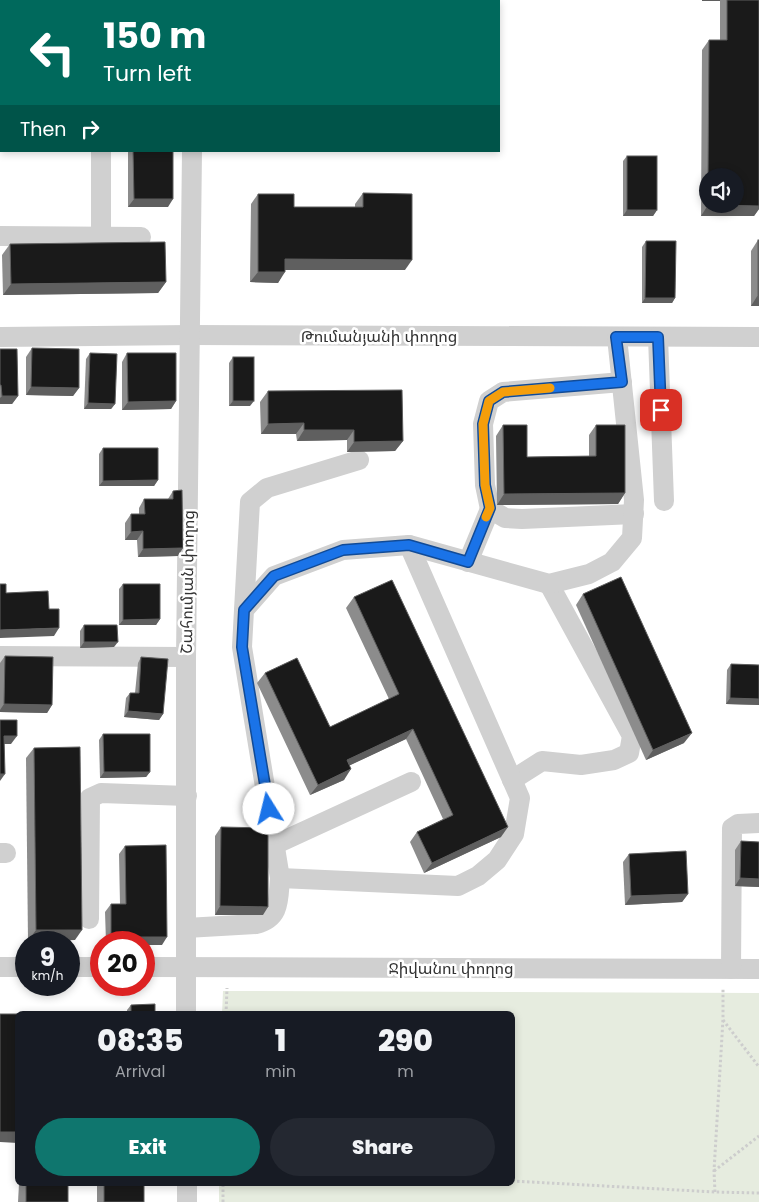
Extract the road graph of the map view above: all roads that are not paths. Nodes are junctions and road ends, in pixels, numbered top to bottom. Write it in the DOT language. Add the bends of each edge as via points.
graph roads {
  1 [pos="101,152"];
  2 [pos="192,152"];
  3 [pos="0,236"];
  4 [pos="101,236"];
  5 [pos="141,237"];
  6 [pos="190,335"];
  7 [pos="0,337"];
  8 [pos="616,337"];
  9 [pos="658,337"];
  10 [pos="759,337"];
  11 [pos="622,382"];
  12 [pos="359,460"];
  13 [pos="664,500"];
  14 [pos="490,508"];
  15 [pos="634,514"];
  16 [pos="409,545"];
  17 [pos="468,562"];
  18 [pos="549,584"];
  19 [pos="244,610"];
  20 [pos="0,656"];
  21 [pos="186,657"];
  22 [pos="512,780"];
  23 [pos="411,782"];
  24 [pos="187,796"];
  25 [pos="759,823"];
  26 [pos="274,845"];
  27 [pos="280,878"];
  28 [pos="89,919"];
  29 [pos="186,928"];
  30 [pos="0,967"];
  31 [pos="15,967"];
  32 [pos="155,968"];
  33 [pos="186,968"];
  34 [pos="759,968"];
  35 [pos="727,969"];
  36 [pos="186,1011"];
  37 [pos="187,1186"];
  38 [pos="187,1202"];
  1 -- 4 [label="street"];
  2 -- 6 [label="street, Շահումյան փողոց"];
  3 -- 4 [label="street"];
  4 -- 5 [label="street"];
  6 -- 7 [label="street, Թումանյանի փողոց"];
  6 -- 8 [label="street, Թումանյանի փողոց"];
  6 -- 21 [label="street, Շահումյան փողոց"];
  8 -- 9 [label="street, Թումանյանի փողոց"];
  8 -- 11 [label="street"];
  9 -- 10 [label="street, Թումանյանի փողոց"];
  9 -- 13 [label="street"];
  11 -- 14 [label="street" via="503,392 489,401 483,424 485,485"];
  11 -- 15 [label="street"];
  12 -- 19 [label="street" via="267,488 250,502"];
  14 -- 15 [label="street" via="505,518 522,519"];
  14 -- 17 [label="street"];
  15 -- 18 [label="street" via="632,538 612,562 589,574"];
  16 -- 17 [label="street"];
  16 -- 19 [label="street" via="343,550 274,576"];
  16 -- 22 [label="street"];
  17 -- 18 [label="street"];
  18 -- 22 [label="street" via="632,736 629,753 614,760 581,764 542,761"];
  19 -- 26 [label="street" via="242,647"];
  20 -- 21 [label="street"];
  21 -- 24 [label="street, Շահումյան փողոց"];
  22 -- 27 [label="street" via="520,798 514,834 497,860 478,876 458,886"];
  23 -- 26 [label="street"];
  24 -- 28 [label="street" via="101,793 90,798"];
  24 -- 29 [label="street, Շահումյան փողոց"];
  25 -- 35 [label="street" via="738,824 732,828"];
  26 -- 27 [label="street"];
  27 -- 29 [label="street" via="278,906 270,919 256,924"];
  29 -- 33 [label="street, Շահումյան փողոց"];
  30 -- 31 [label="street"];
  32 -- 33 [label="street, Ջիվանու փողոց"];
  33 -- 35 [label="street, Ջիվանու փողոց"];
  33 -- 36 [label="street, Շահումյան փողոց"];
  34 -- 35 [label="street, Ջիվանու փողոց"];
  37 -- 38 [label="street"];
}
